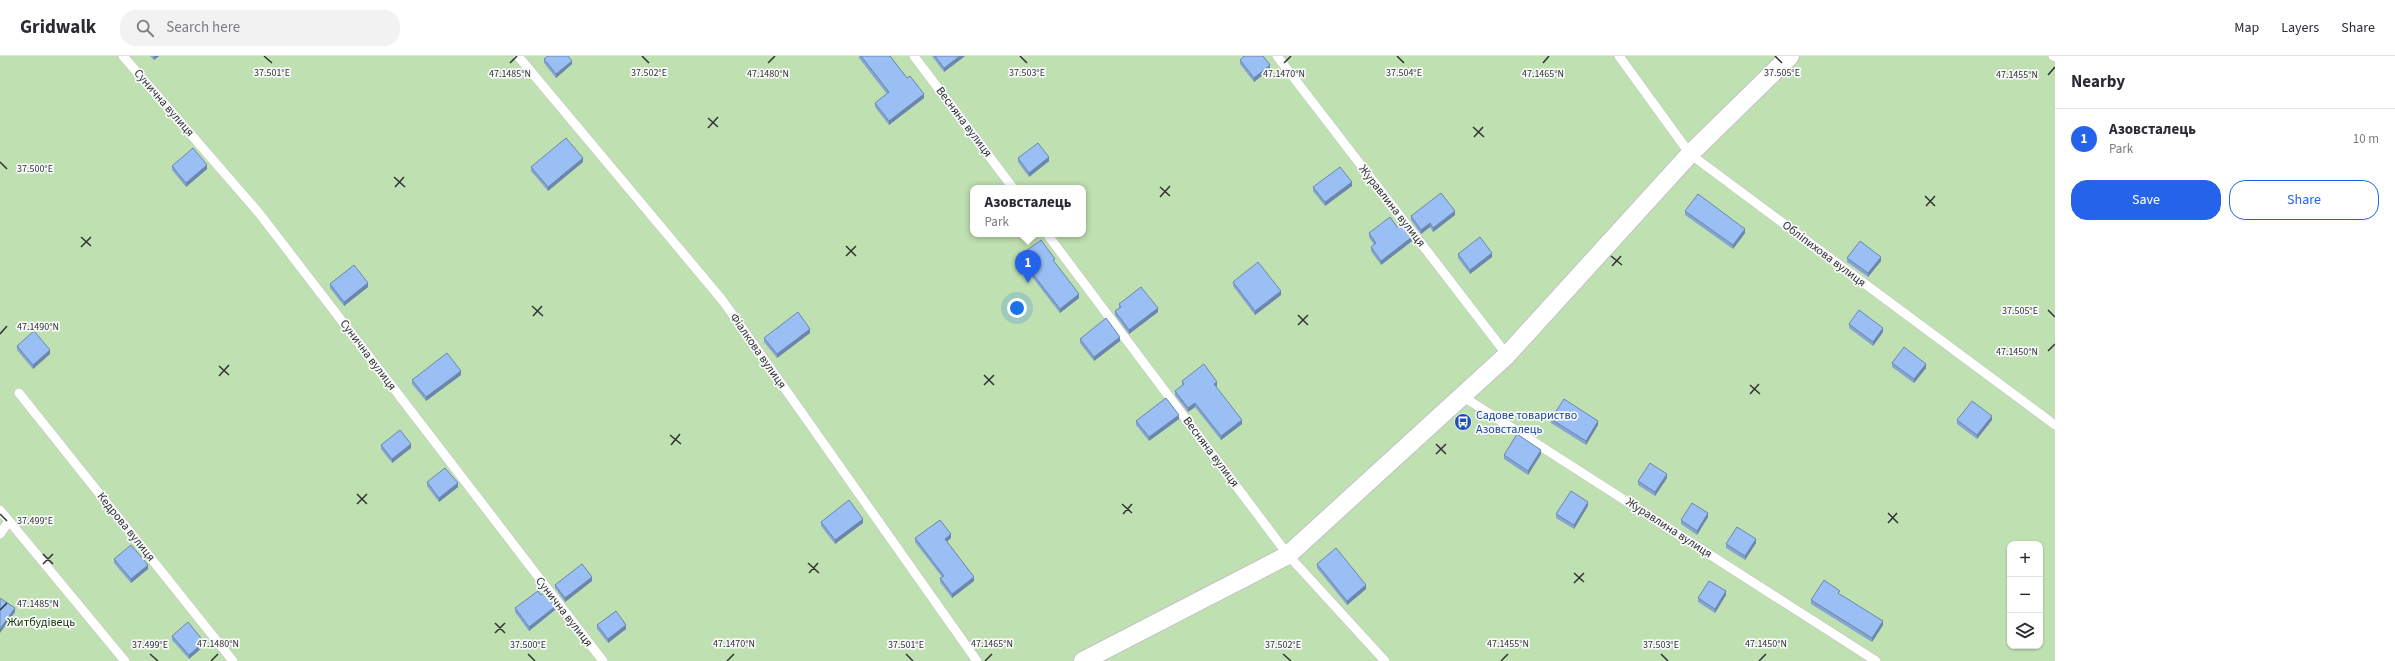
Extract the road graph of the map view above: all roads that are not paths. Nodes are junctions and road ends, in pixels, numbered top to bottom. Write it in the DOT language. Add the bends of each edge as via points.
graph roads {
  1 [pos="123,56"];
  2 [pos="518,56"];
  3 [pos="914,56"];
  4 [pos="1277,56"];
  5 [pos="1620,56"];
  6 [pos="1790,56"];
  7 [pos="1690,154"];
  8 [pos="1011,185"];
  9 [pos="1049,237"];
  10 [pos="1507,355"];
  11 [pos="19,392"];
  12 [pos="1462,396"];
  13 [pos="2055,425"];
  14 [pos="0,510"];
  15 [pos="9,521"];
  16 [pos="0,534"];
  17 [pos="1288,555"];
  18 [pos="125,661"];
  19 [pos="233,661"];
  20 [pos="603,661"];
  21 [pos="977,661"];
  22 [pos="1083,661"];
  23 [pos="1386,661"];
  24 [pos="1876,661"];
  1 -- 20 [label="lane, Сунична вулиця" via="259,213"];
  2 -- 21 [label="lane, Фіалкова вулиця" via="723,301"];
  3 -- 8 [label="lane, Весняна вулиця"];
  4 -- 10 [label="lane, Журавлина вулиця"];
  5 -- 7 [label="lane, Обліпихова вулиця"];
  6 -- 7 [label="street"];
  7 -- 10 [label="street"];
  7 -- 13 [label="lane, Обліпихова вулиця"];
  9 -- 17 [label="lane, Весняна вулиця"];
  10 -- 12 [label="street"];
  11 -- 19 [label="lane, Кедрова вулиця"];
  12 -- 17 [label="street"];
  12 -- 24 [label="lane, Журавлина вулиця"];
  14 -- 15 [label="lane"];
  15 -- 16 [label="lane"];
  15 -- 18 [label="lane"];
  17 -- 22 [label="street"];
  17 -- 23 [label="lane, Весняна вулиця"];
}
